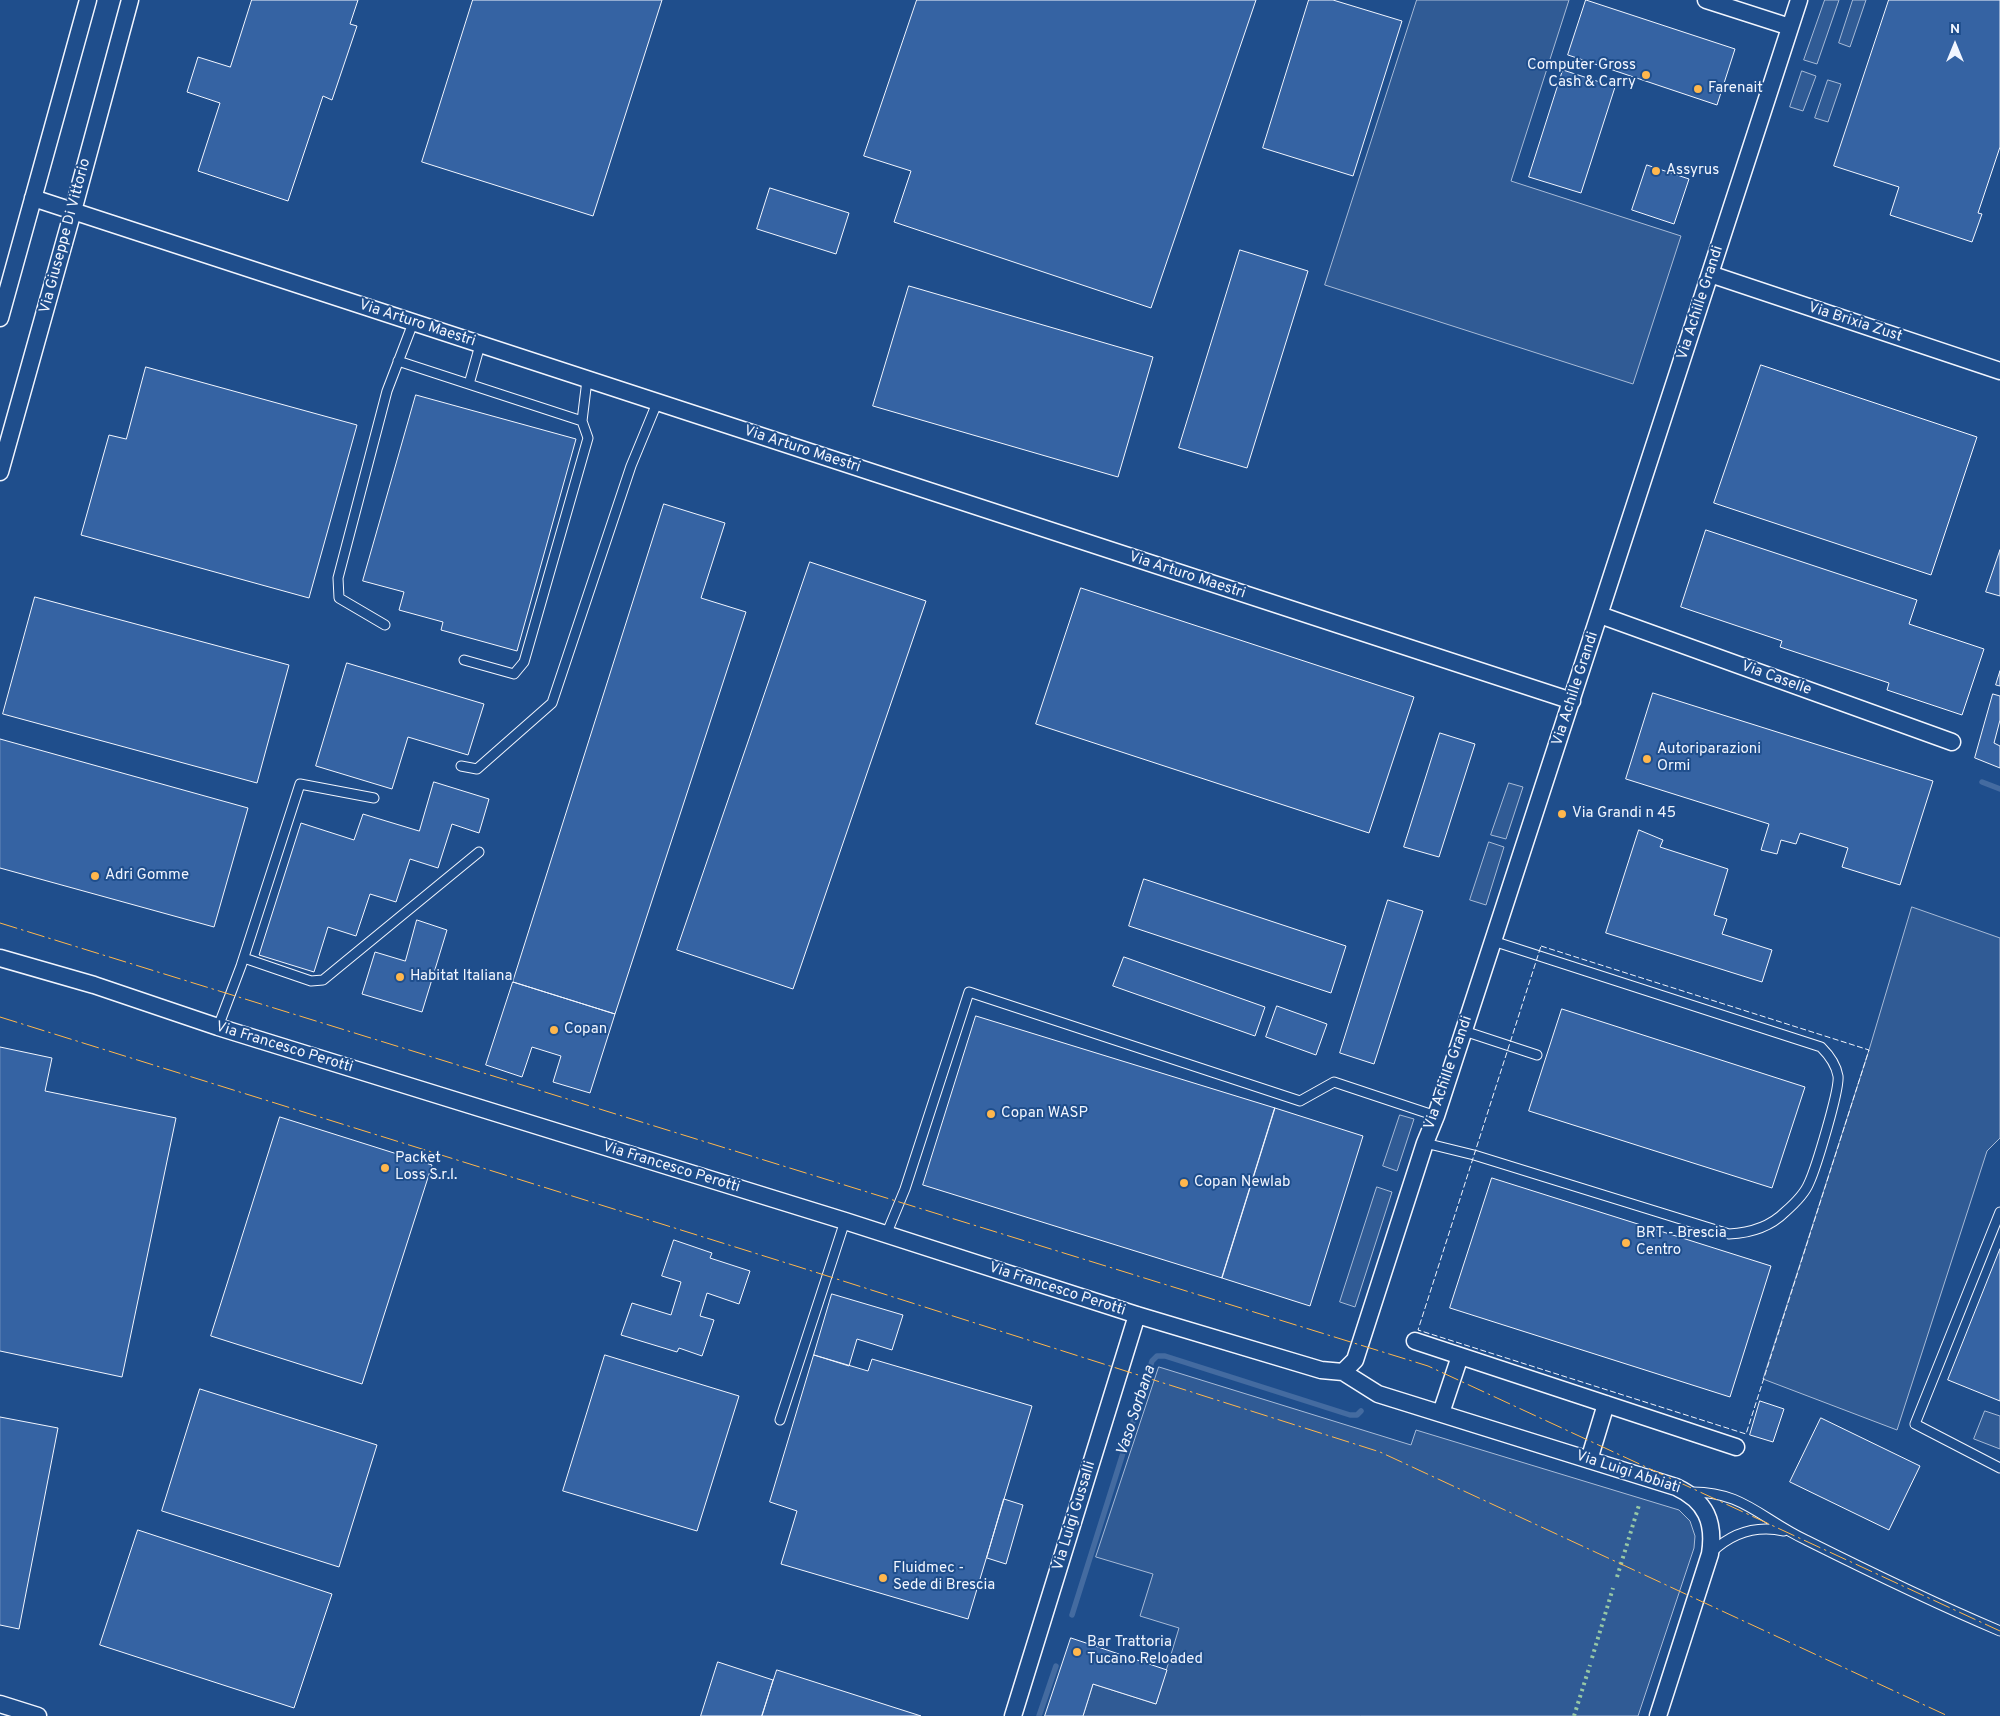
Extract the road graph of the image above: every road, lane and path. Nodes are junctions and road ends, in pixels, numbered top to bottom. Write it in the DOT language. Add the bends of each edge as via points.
graph roads {
  1 [pos="88,0"];
  2 [pos="130,0"];
  3 [pos="1706,0"];
  4 [pos="1799,0"];
  5 [pos="1790,27"];
  6 [pos="33,198"];
  7 [pos="73,211"];
  8 [pos="1710,274"];
  9 [pos="0,318"];
  10 [pos="413,323"];
  11 [pos="480,345"];
  12 [pos="398,361"];
  13 [pos="2000,371"];
  14 [pos="587,380"];
  15 [pos="469,384"];
  16 [pos="656,403"];
  17 [pos="582,421"];
  18 [pos="0,472"];
  19 [pos="1600,615"];
  20 [pos="385,625"];
  21 [pos="464,660"];
  22 [pos="1572,701"];
  23 [pos="1952,742"];
  24 [pos="461,766"];
  25 [pos="374,798"];
  26 [pos="479,852"];
  27 [pos="1493,941"];
  28 [pos="0,958"];
  29 [pos="244,958"];
  30 [pos="218,1027"];
  31 [pos="1464,1031"];
  32 [pos="1537,1055"];
  33 [pos="1436,1116"];
  34 [pos="1425,1143"];
  35 [pos="2000,1212"];
  36 [pos="844,1221"];
  37 [pos="886,1235"];
  38 [pos="1137,1315"];
  39 [pos="1415,1341"];
  40 [pos="1460,1356"];
  41 [pos="1343,1372"];
  42 [pos="1606,1404"];
  43 [pos="1441,1413"];
  44 [pos="780,1420"];
  45 [pos="1736,1446"];
  46 [pos="1589,1460"];
  47 [pos="2000,1468"];
  48 [pos="1686,1492"];
  49 [pos="1789,1532"];
  50 [pos="1710,1554"];
  51 [pos="2000,1631"];
  52 [pos="0,1704"];
  53 [pos="38,1716"];
  54 [pos="1014,1716"];
  55 [pos="1658,1716"];
  1 -- 6 [label="street"];
  2 -- 7 [label="street, Via Giuseppe Di Vittorio"];
  3 -- 5 [label="street"];
  4 -- 5 [label="street, Via Achille Grandi"];
  5 -- 8 [label="street, Via Achille Grandi"];
  6 -- 7 [label="street, Via Arturo Maestri"];
  6 -- 9 [label="street"];
  7 -- 10 [label="street, Via Arturo Maestri"];
  7 -- 18 [label="street, Via Giuseppe Di Vittorio"];
  8 -- 13 [label="street, Via Brixia Zust"];
  8 -- 19 [label="street, Via Achille Grandi"];
  10 -- 11 [label="street, Via Arturo Maestri"];
  10 -- 12 [label="lane"];
  11 -- 14 [label="street, Via Arturo Maestri"];
  11 -- 15 [label="lane"];
  12 -- 15 [label="lane"];
  12 -- 20 [label="lane" via="387,391 338,578 339,598"];
  14 -- 16 [label="street, Via Arturo Maestri"];
  14 -- 17 [label="lane"];
  15 -- 17 [label="lane"];
  16 -- 22 [label="street, Via Arturo Maestri"];
  16 -- 24 [label="lane" via="552,703 477,769"];
  17 -- 21 [label="lane" via="588,438 524,662 514,674"];
  19 -- 22 [label="street, Via Achille Grandi"];
  19 -- 23 [label="street, Via Caselle"];
  22 -- 27 [label="street, Via Achille Grandi"];
  25 -- 29 [label="lane" via="300,784"];
  26 -- 29 [label="lane" via="323,980 311,981"];
  27 -- 31 [label="street, Via Achille Grandi"];
  27 -- 34 [label="lane" via="1821,1047 1831,1057 1838,1076 1836,1096 1809,1184 1785,1213 1769,1224 1744,1233 1729,1234 1474,1155"];
  28 -- 30 [label="street, Via Francesco Perotti" via="94,985"];
  29 -- 30 [label="lane"];
  30 -- 36 [label="street, Via Francesco Perotti"];
  31 -- 32 [label="lane"];
  31 -- 33 [label="street, Via Achille Grandi"];
  33 -- 34 [label="street, Via Achille Grandi"];
  33 -- 37 [label="lane" via="1334,1082 1300,1100 970,992 905,1189"];
  34 -- 41 [label="street, Via Achille Grandi" via="1355,1360"];
  35 -- 47 [label="lane" via="1915,1424"];
  36 -- 37 [label="street, Via Francesco Perotti"];
  36 -- 44 [label="lane"];
  37 -- 38 [label="street, Via Francesco Perotti"];
  38 -- 41 [label="street, Via Francesco Perotti" via="1321,1370"];
  38 -- 54 [label="street, Via Luigi Gussalli"];
  39 -- 40 [label="street"];
  40 -- 42 [label="street"];
  40 -- 43 [label="street"];
  41 -- 43 [label="street, Via Luigi Abbiati" via="1378,1394"];
  42 -- 45 [label="street"];
  42 -- 46 [label="street"];
  43 -- 46 [label="street, Via Luigi Abbiati"];
  46 -- 48 [label="street, Via Luigi Abbiati"];
  48 -- 49 [label="lane" via="1714,1492 1729,1496"];
  48 -- 50 [label="street, Via Luigi Abbiati" via="1706,1512 1711,1525"];
  49 -- 50 [label="lane" via="1748,1530 1734,1535"];
  49 -- 51 [label="lane" via="1940,1606"];
  50 -- 55 [label="street, Via Luigi Abbiati"];
  52 -- 53 [label="street"];
}
